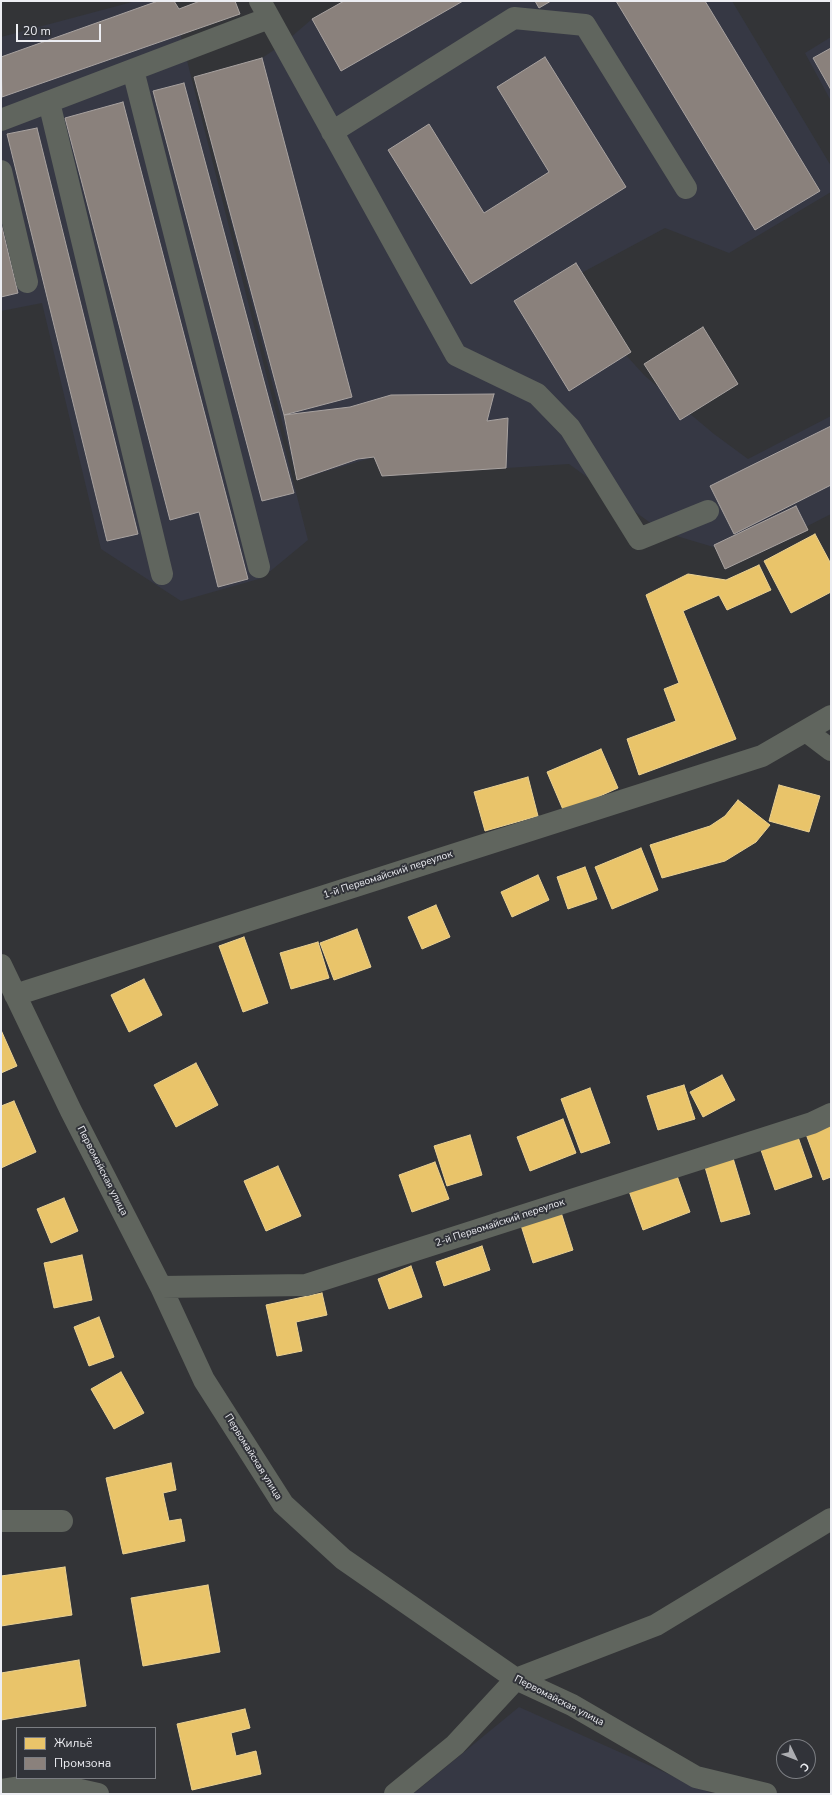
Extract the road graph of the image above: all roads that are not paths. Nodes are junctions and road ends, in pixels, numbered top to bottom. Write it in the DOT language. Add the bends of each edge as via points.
graph roads {
  1 [pos="264,10"];
  2 [pos="133,70"];
  3 [pos="49,102"];
  4 [pos="1,120"];
  5 [pos="332,132"];
  6 [pos="1,171"];
  7 [pos="686,188"];
  8 [pos="27,282"];
  9 [pos="708,511"];
  10 [pos="259,567"];
  11 [pos="162,574"];
  12 [pos="831,716"];
  13 [pos="806,730"];
  14 [pos="831,750"];
  15 [pos="1,965"];
  16 [pos="15,995"];
  17 [pos="831,1114"];
  18 [pos="161,1287"];
  19 [pos="831,1519"];
  20 [pos="1,1521"];
  21 [pos="62,1521"];
  22 [pos="516,1680"];
  23 [pos="1,1790"];
  24 [pos="98,1794"];
  25 [pos="395,1794"];
  26 [pos="766,1794"];
  1 -- 2 [label="street"];
  1 -- 5 [label="street"];
  2 -- 3 [label="street"];
  2 -- 10 [label="street"];
  3 -- 4 [label="street"];
  3 -- 11 [label="street"];
  5 -- 7 [label="street" via="514,18 585,24"];
  5 -- 9 [label="street" via="456,355 537,394 570,428 639,539"];
  6 -- 8 [label="street"];
  12 -- 13 [label="street, 1-й Первомайский переулок"];
  13 -- 14 [label="street"];
  13 -- 16 [label="street, 1-й Первомайский переулок" via="762,756"];
  15 -- 16 [label="street, Первомайская улица"];
  16 -- 18 [label="street, Первомайская улица"];
  17 -- 18 [label="street, 2-й Первомайский переулок" via="812,1124 306,1285"];
  18 -- 22 [label="street, Первомайская улица" via="204,1380 283,1504 343,1559"];
  19 -- 22 [label="street" via="656,1625"];
  20 -- 21 [label="street"];
  22 -- 25 [label="street" via="455,1745"];
  22 -- 26 [label="street, Первомайская улица" via="572,1705 696,1777"];
  23 -- 24 [label="street" via="49,1783"];
}
